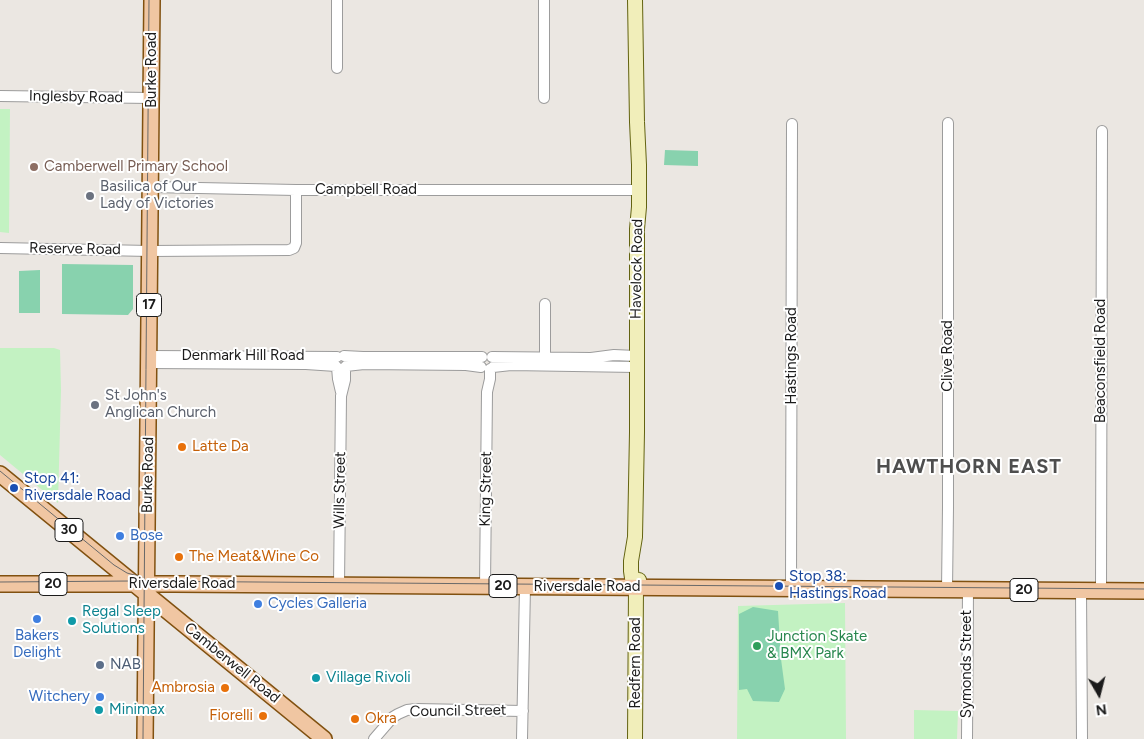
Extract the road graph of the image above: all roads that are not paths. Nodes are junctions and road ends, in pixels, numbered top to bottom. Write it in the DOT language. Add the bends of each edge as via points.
graph roads {
  1 [pos="152,0"];
  2 [pos="337,0"];
  3 [pos="544,0"];
  4 [pos="636,0"];
  5 [pos="337,68"];
  6 [pos="0,96"];
  7 [pos="152,98"];
  8 [pos="544,98"];
  9 [pos="948,123"];
  10 [pos="792,124"];
  11 [pos="1102,131"];
  12 [pos="150,187"];
  13 [pos="296,190"];
  14 [pos="639,190"];
  15 [pos="0,248"];
  16 [pos="150,251"];
  17 [pos="545,304"];
  18 [pos="149,360"];
  19 [pos="636,361"];
  20 [pos="545,362"];
  21 [pos="341,363"];
  22 [pos="487,364"];
  23 [pos="0,474"];
  24 [pos="0,584"];
  25 [pos="339,585"];
  26 [pos="485,586"];
  27 [pos="142,587"];
  28 [pos="525,587"];
  29 [pos="636,587"];
  30 [pos="790,588"];
  31 [pos="947,590"];
  32 [pos="968,590"];
  33 [pos="1081,591"];
  34 [pos="1101,591"];
  35 [pos="1144,591"];
  36 [pos="523,711"];
  37 [pos="145,739"];
  38 [pos="324,739"];
  39 [pos="374,739"];
  40 [pos="522,739"];
  41 [pos="635,739"];
  42 [pos="967,739"];
  43 [pos="1082,739"];
  1 -- 7 [label="main road, Burke Road / 17"];
  2 -- 5 [label="street"];
  3 -- 8 [label="street"];
  4 -- 14 [label="street, Havelock Road"];
  6 -- 7 [label="street, Inglesby Road"];
  7 -- 12 [label="main road, Burke Road / 17"];
  9 -- 31 [label="street, Clive Road"];
  10 -- 30 [label="street, Hastings Road"];
  11 -- 34 [label="street, Beaconsfield Road"];
  12 -- 13 [label="street"];
  12 -- 16 [label="main road, Burke Road / 17"];
  13 -- 14 [label="street, Campbell Road"];
  13 -- 16 [label="street, Campbell Road" via="296,243 292,249"];
  14 -- 19 [label="street, Havelock Road"];
  15 -- 16 [label="street, Reserve Road"];
  16 -- 18 [label="main road, Burke Road / 17"];
  17 -- 20 [label="street"];
  18 -- 21 [label="street, Denmark Hill Road"];
  18 -- 27 [label="main road, Burke Road / 17"];
  19 -- 20 [label="street, Denmark Hill Road"];
  19 -- 29 [label="street, Havelock Road" via="635,537 639,558"];
  20 -- 22 [label="street, Denmark Hill Road"];
  21 -- 22 [label="street, Denmark Hill Road" via="363,357"];
  21 -- 25 [label="street, Wills Street" via="345,380 341,396"];
  22 -- 26 [label="street, King Street" via="490,379 487,392"];
  23 -- 27 [label="main road, Camberwell Road / 30"];
  24 -- 27 [label="main road, Riversdale Road / 20"];
  25 -- 26 [label="main road, Riversdale Road / 20"];
  25 -- 27 [label="main road, Riversdale Road / 20"];
  26 -- 28 [label="main road, Riversdale Road / 20"];
  27 -- 37 [label="main road, Burke Road / 17"];
  27 -- 38 [label="main road, Camberwell Road / 30"];
  28 -- 29 [label="main road, Riversdale Road / 20"];
  28 -- 36 [label="street"];
  29 -- 30 [label="main road, Riversdale Road / 20"];
  29 -- 41 [label="street, Redfern Road"];
  30 -- 31 [label="main road, Riversdale Road / 20"];
  31 -- 32 [label="main road, Riversdale Road / 20"];
  32 -- 33 [label="main road, Riversdale Road / 20"];
  32 -- 42 [label="street, Symonds Street"];
  33 -- 34 [label="main road, Riversdale Road / 20"];
  33 -- 43 [label="street"];
  34 -- 35 [label="main road, Riversdale Road / 20"];
  36 -- 39 [label="street, Council Street" via="408,710 393,717"];
  36 -- 40 [label="street"];
}
